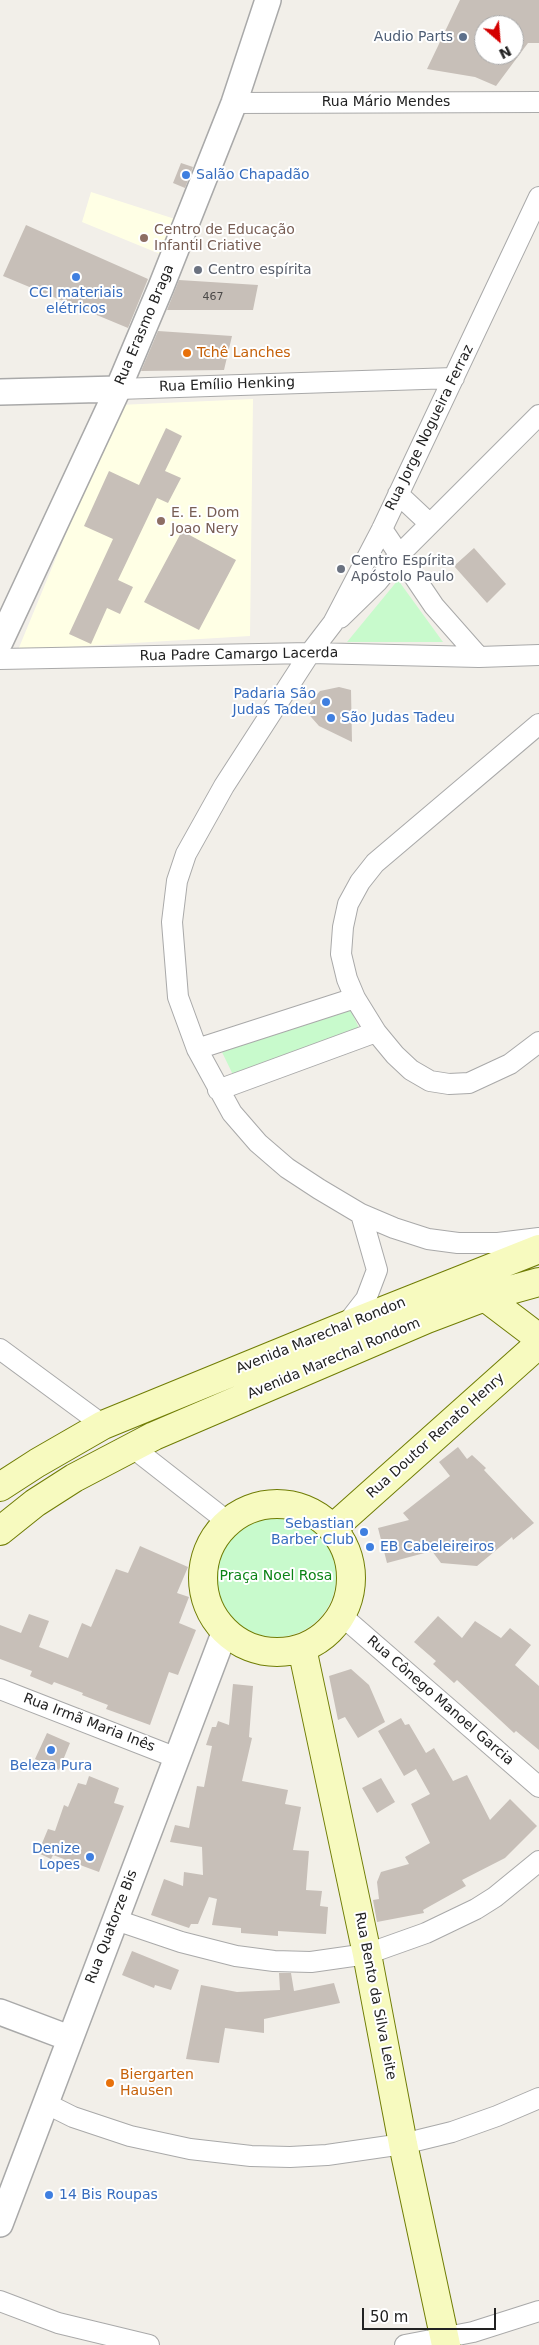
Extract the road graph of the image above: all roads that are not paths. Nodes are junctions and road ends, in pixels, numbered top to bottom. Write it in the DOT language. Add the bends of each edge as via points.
graph roads {
  1 [pos="268,0"];
  2 [pos="539,102"];
  3 [pos="234,103"];
  4 [pos="539,198"];
  5 [pos="454,378"];
  6 [pos="118,389"];
  7 [pos="0,392"];
  8 [pos="539,416"];
  9 [pos="398,494"];
  10 [pos="430,524"];
  11 [pos="382,529"];
  12 [pos="400,554"];
  13 [pos="333,623"];
  14 [pos="0,642"];
  15 [pos="310,653"];
  16 [pos="539,654"];
  17 [pos="479,657"];
  18 [pos="0,659"];
  19 [pos="539,724"];
  20 [pos="355,998"];
  21 [pos="376,1032"];
  22 [pos="539,1042"];
  23 [pos="197,1049"];
  24 [pos="218,1090"];
  25 [pos="361,1214"];
  26 [pos="539,1238"];
  27 [pos="539,1249"];
  28 [pos="539,1282"];
  29 [pos="485,1297"];
  30 [pos="345,1326"];
  31 [pos="539,1338"];
  32 [pos="539,1344"];
  33 [pos="0,1350"];
  34 [pos="103,1425"];
  35 [pos="132,1447"];
  36 [pos="0,1487"];
  37 [pos="228,1522"];
  38 [pos="333,1528"];
  39 [pos="0,1531"];
  40 [pos="342,1616"];
  41 [pos="225,1631"];
  42 [pos="302,1648"];
  43 [pos="0,1689"];
  44 [pos="177,1758"];
  45 [pos="539,1787"];
  46 [pos="539,1861"];
  47 [pos="116,1920"];
  48 [pos="367,1954"];
  49 [pos="0,2012"];
  50 [pos="69,2038"];
  51 [pos="539,2098"];
  52 [pos="45,2103"];
  53 [pos="404,2144"];
  54 [pos="0,2224"];
  55 [pos="0,2301"];
  56 [pos="539,2311"];
  57 [pos="445,2342"];
  58 [pos="149,2345"];
  59 [pos="405,2345"];
  1 -- 3 [label="street, Rua Erasmo Braga"];
  2 -- 3 [label="street, Rua Mário Mendes"];
  3 -- 6 [label="street, Rua Erasmo Braga"];
  4 -- 5 [label="street, Rua Jorge Nogueira Ferraz"];
  5 -- 6 [label="street, Rua Emílio Henking"];
  5 -- 9 [label="street, Rua Jorge Nogueira Ferraz"];
  6 -- 7 [label="street, Rua Emílio Henking"];
  6 -- 14 [label="street, Rua Erasmo Braga"];
  8 -- 10 [label="street"];
  9 -- 10 [label="street"];
  9 -- 11 [label="street, Rua Jorge Nogueira Ferraz"];
  10 -- 12 [label="street"];
  11 -- 12 [label="street"];
  11 -- 13 [label="street, Rua Jorge Nogueira Ferraz"];
  12 -- 13 [label="street" via="360,601"];
  12 -- 17 [label="street" via="434,606"];
  13 -- 15 [label="street, Rua Jorge Nogueira Ferraz"];
  15 -- 17 [label="street, Rua Padre Camargo Lacerda"];
  15 -- 18 [label="street, Rua Padre Camargo Lacerda"];
  15 -- 23 [label="street, Rua Jorge Nogueira Ferraz" via="200,826 177,881 172,922 178,997"];
  16 -- 17 [label="street, Rua Padre Camargo Lacerda"];
  19 -- 20 [label="street" via="375,863 360,882 348,904 342,927 341,954"];
  20 -- 21 [label="street"];
  20 -- 23 [label="street"];
  21 -- 22 [label="street" via="411,1070 430,1081 449,1084 490,1075"];
  21 -- 24 [label="street"];
  23 -- 24 [label="street, Rua Jorge Nogueira Ferraz"];
  24 -- 25 [label="street, Rua Jorge Nogueira Ferraz" via="232,1113 258,1143 287,1168"];
  25 -- 26 [label="street, Rua Jorge Nogueira Ferraz" via="428,1239 498,1243"];
  25 -- 30 [label="street" via="376,1270 366,1299"];
  27 -- 30 [label="main road, Avenida Marechal Rondon"];
  28 -- 29 [label="main road, Avenida Marechal Rondom"];
  29 -- 31 [label="main road"];
  29 -- 35 [label="main road, Avenida Marechal Rondom" via="427,1318"];
  30 -- 34 [label="main road, Avenida Marechal Rondon"];
  32 -- 38 [label="main road, Rua Doutor Renato Henry"];
  33 -- 34 [label="street"];
  34 -- 36 [label="main road, Avenida Marechal Rondon"];
  35 -- 37 [label="street"];
  35 -- 39 [label="main road, Avenida Marechal Rondom" via="74,1478"];
  37 -- 38 [label="main road" via="248,1509 270,1503 294,1505 315,1513"];
  37 -- 41 [label="main road" via="215,1537 206,1556 202,1576 212,1615"];
  38 -- 40 [label="main road" via="346,1548 352,1570 350,1594"];
  40 -- 42 [label="main road" via="325,1635"];
  40 -- 45 [label="street, Rua Cônego Manoel Garcia"];
  41 -- 42 [label="main road" via="248,1646 274,1652"];
  41 -- 44 [label="street, Rua Quatorze Bis"];
  42 -- 48 [label="main road, Rua Bento da Silva Leite"];
  43 -- 44 [label="street, Rua Irmã Maria Inês"];
  44 -- 47 [label="street, Rua Quatorze Bis"];
  46 -- 48 [label="street" via="476,1909 426,1933"];
  47 -- 48 [label="street" via="236,1956 311,1962"];
  47 -- 50 [label="street, Rua Quatorze Bis"];
  48 -- 53 [label="main road, Rua Bento da Silva Leite"];
  49 -- 50 [label="street"];
  50 -- 52 [label="street, Rua Quatorze Bis"];
  51 -- 53 [label="street" via="461,2129"];
  52 -- 53 [label="street" via="73,2117 130,2136 190,2149 251,2156 327,2155"];
  52 -- 54 [label="street, Rua Quatorze Bis"];
  53 -- 57 [label="main road, Rua Bento da Silva Leite"];
  55 -- 58 [label="street" via="58,2322"];
  56 -- 57 [label="street"];
  57 -- 59 [label="street"];
}
